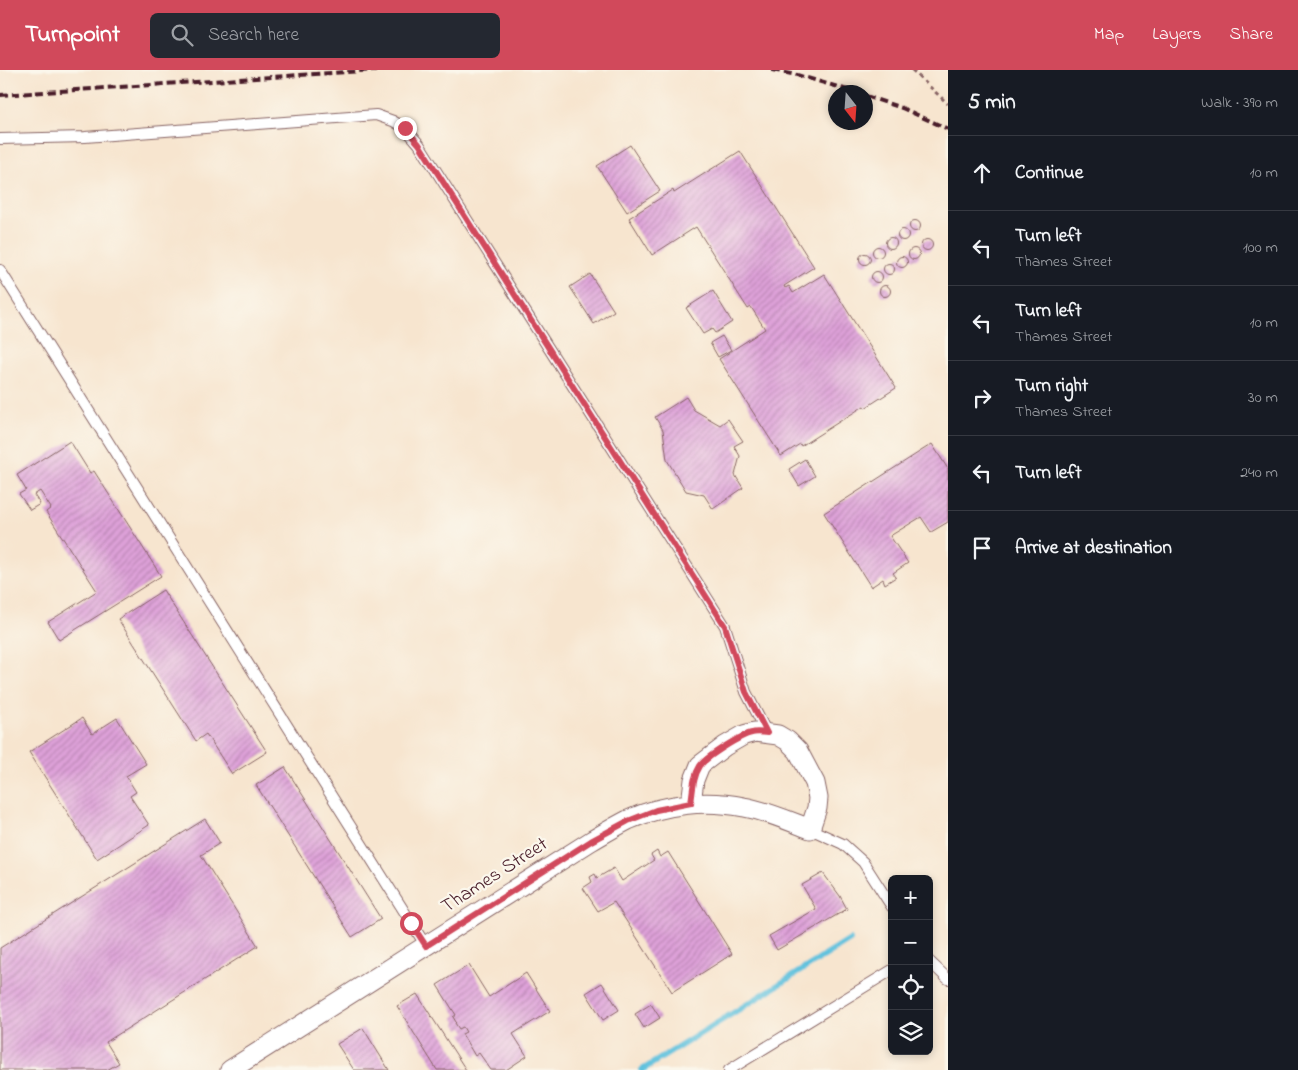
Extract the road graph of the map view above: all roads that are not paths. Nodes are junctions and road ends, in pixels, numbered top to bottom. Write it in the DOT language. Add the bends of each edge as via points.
graph roads {
  1 [pos="0,140"];
  2 [pos="0,270"];
  3 [pos="767,733"];
  4 [pos="691,803"];
  5 [pos="810,828"];
  6 [pos="888,901"];
  7 [pos="426,946"];
  8 [pos="933,965"];
  9 [pos="888,972"];
  10 [pos="948,979"];
  11 [pos="230,1070"];
  12 [pos="729,1070"];
  1 -- 3 [label="lane" via="376,115 405,128 419,144 725,626 746,692"];
  2 -- 7 [label="lane"];
  3 -- 4 [label="street" via="744,735 700,764"];
  3 -- 5 [label="street" via="788,741 808,767 818,798"];
  4 -- 5 [label="street, Thames Street" via="745,807"];
  4 -- 7 [label="street, Thames Street" via="656,810 628,821"];
  5 -- 6 [label="lane" via="843,844 863,862"];
  7 -- 11 [label="street, Thames Street"];
  8 -- 10 [label="lane"];
  9 -- 12 [label="lane"];
}
